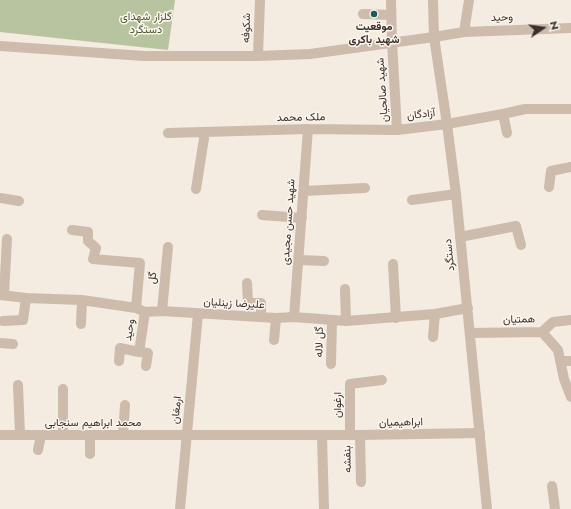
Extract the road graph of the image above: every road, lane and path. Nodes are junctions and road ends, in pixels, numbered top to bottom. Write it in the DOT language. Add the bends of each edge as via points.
graph roads {
  1 [pos="260,0"];
  2 [pos="391,0"];
  3 [pos="433,0"];
  4 [pos="468,0"];
  5 [pos="363,14"];
  6 [pos="391,15"];
  7 [pos="571,28"];
  8 [pos="464,32"];
  9 [pos="434,37"];
  10 [pos="392,42"];
  11 [pos="0,46"];
  12 [pos="258,56"];
  13 [pos="571,109"];
  14 [pos="503,114"];
  15 [pos="447,124"];
  16 [pos="308,129"];
  17 [pos="397,130"];
  18 [pos="205,132"];
  19 [pos="168,133"];
  20 [pos="507,133"];
  21 [pos="571,168"];
  22 [pos="549,187"];
  23 [pos="365,188"];
  24 [pos="196,189"];
  25 [pos="304,191"];
  26 [pos="456,194"];
  27 [pos="0,198"];
  28 [pos="19,200"];
  29 [pos="412,200"];
  30 [pos="262,215"];
  31 [pos="302,218"];
  32 [pos="72,230"];
  33 [pos="460,237"];
  34 [pos="7,239"];
  35 [pos="521,245"];
  36 [pos="168,247"];
  37 [pos="299,260"];
  38 [pos="324,261"];
  39 [pos="393,264"];
  40 [pos="247,283"];
  41 [pos="346,290"];
  42 [pos="2,295"];
  43 [pos="26,298"];
  44 [pos="82,300"];
  45 [pos="468,308"];
  46 [pos="141,310"];
  47 [pos="162,311"];
  48 [pos="198,314"];
  49 [pos="435,314"];
  50 [pos="294,316"];
  51 [pos="261,317"];
  52 [pos="276,318"];
  53 [pos="396,318"];
  54 [pos="332,320"];
  55 [pos="571,320"];
  56 [pos="3,321"];
  57 [pos="346,321"];
  58 [pos="81,324"];
  59 [pos="542,332"];
  60 [pos="470,333"];
  61 [pos="433,337"];
  62 [pos="274,340"];
  63 [pos="0,343"];
  64 [pos="13,344"];
  65 [pos="139,352"];
  66 [pos="119,361"];
  67 [pos="560,361"];
  68 [pos="571,361"];
  69 [pos="331,364"];
  70 [pos="146,366"];
  71 [pos="382,380"];
  72 [pos="18,386"];
  73 [pos="63,389"];
  74 [pos="571,397"];
  75 [pos="125,404"];
  76 [pos="480,433"];
  77 [pos="0,434"];
  78 [pos="20,435"];
  79 [pos="41,435"];
  80 [pos="63,435"];
  81 [pos="90,435"];
  82 [pos="123,435"];
  83 [pos="355,435"];
  84 [pos="186,436"];
  85 [pos="322,436"];
  86 [pos="38,450"];
  87 [pos="90,454"];
  88 [pos="361,482"];
  89 [pos="552,486"];
  90 [pos="180,509"];
  91 [pos="324,509"];
  92 [pos="487,509"];
  93 [pos="555,509"];
  1 -- 12 [label="street, شکوفه"];
  2 -- 6 [label="street, شهید صالحیان"];
  3 -- 9 [label="street, دستگرد"];
  4 -- 8 [label="street"];
  5 -- 6 [label="street"];
  6 -- 10 [label="street, شهید صالحیان"];
  7 -- 8 [label="street, وحید"];
  8 -- 9 [label="street, وحید"];
  9 -- 10 [label="street"];
  9 -- 15 [label="street, دستگرد"];
  10 -- 12 [label="street" via="310,54"];
  10 -- 17 [label="street, شهید صالحیان"];
  11 -- 12 [label="street" via="144,56"];
  13 -- 14 [label="street, آزادگان" via="525,109"];
  14 -- 15 [label="street, آزادگان"];
  14 -- 20 [label="street"];
  15 -- 17 [label="street, آزادگان"];
  15 -- 26 [label="street, دستگرد"];
  16 -- 17 [label="street, ملک محمد"];
  16 -- 18 [label="street, ملک محمد"];
  16 -- 25 [label="street, شهید حسن مجیدی"];
  18 -- 19 [label="street, ملک محمد"];
  18 -- 24 [label="street"];
  21 -- 22 [label="street" via="551,171"];
  23 -- 25 [label="street"];
  25 -- 31 [label="street, شهید حسن مجیدی"];
  26 -- 29 [label="street"];
  26 -- 33 [label="street, دستگرد"];
  27 -- 28 [label="street"];
  30 -- 31 [label="street"];
  31 -- 37 [label="street, شهید حسن مجیدی"];
  32 -- 46 [label="street, وحید" via="88,232 88,240 96,248 93,259 140,263"];
  33 -- 35 [label="street" via="516,226"];
  33 -- 45 [label="street, دستگرد"];
  34 -- 42 [label="street"];
  36 -- 47 [label="street, گل"];
  37 -- 38 [label="street"];
  37 -- 50 [label="street, شهید حسن مجیدی"];
  39 -- 53 [label="street"];
  40 -- 51 [label="street" via="248,303 261,303"];
  41 -- 57 [label="street"];
  42 -- 43 [label="street, علیرضا زینلیان"];
  43 -- 44 [label="street, علیرضا زینلیان"];
  43 -- 56 [label="street" via="24,320"];
  44 -- 46 [label="street, علیرضا زینلیان"];
  44 -- 58 [label="street"];
  45 -- 49 [label="street, علیرضا زینلیان"];
  45 -- 60 [label="street, دستگرد"];
  46 -- 47 [label="street, علیرضا زینلیان"];
  46 -- 65 [label="street, وحید"];
  47 -- 48 [label="street, علیرضا زینلیان"];
  48 -- 51 [label="street, علیرضا زینلیان"];
  48 -- 84 [label="street, ارمغان"];
  49 -- 53 [label="street, علیرضا زینلیان"];
  49 -- 61 [label="street"];
  50 -- 52 [label="street, علیرضا زینلیان"];
  50 -- 54 [label="street, علیرضا زینلیان"];
  51 -- 52 [label="street, علیرضا زینلیان"];
  52 -- 62 [label="street"];
  53 -- 57 [label="street, علیرضا زینلیان"];
  54 -- 57 [label="street, علیرضا زینلیان"];
  54 -- 69 [label="street, گل لاله"];
  55 -- 59 [label="street" via="553,322"];
  59 -- 60 [label="street, همتیان"];
  59 -- 67 [label="street, همتیان" via="558,350"];
  60 -- 76 [label="street, دستگرد"];
  63 -- 64 [label="street"];
  65 -- 66 [label="street, وحید" via="120,348"];
  65 -- 70 [label="street, وحید" via="148,352"];
  67 -- 68 [label="street"];
  67 -- 74 [label="street, همتیان"];
  71 -- 83 [label="street, ارغوان" via="350,384"];
  72 -- 78 [label="street"];
  73 -- 80 [label="street"];
  75 -- 82 [label="street"];
  76 -- 83 [label="street, ابراهیمیان"];
  76 -- 92 [label="street, دستگرد"];
  77 -- 78 [label="street, محمد ابراهیم سنجابی"];
  78 -- 79 [label="street, محمد ابراهیم سنجابی"];
  79 -- 80 [label="street, محمد ابراهیم سنجابی"];
  79 -- 86 [label="street"];
  80 -- 81 [label="street, محمد ابراهیم سنجابی"];
  81 -- 82 [label="street, محمد ابراهیم سنجابی"];
  81 -- 87 [label="street"];
  82 -- 84 [label="street, محمد ابراهیم سنجابی"];
  83 -- 85 [label="street, ابراهیمیان"];
  83 -- 88 [label="street, بنفشه"];
  84 -- 85 [label="street, ابراهیمیان"];
  84 -- 90 [label="street, ارمغان"];
  85 -- 91 [label="street"];
  89 -- 93 [label="street"];
}
